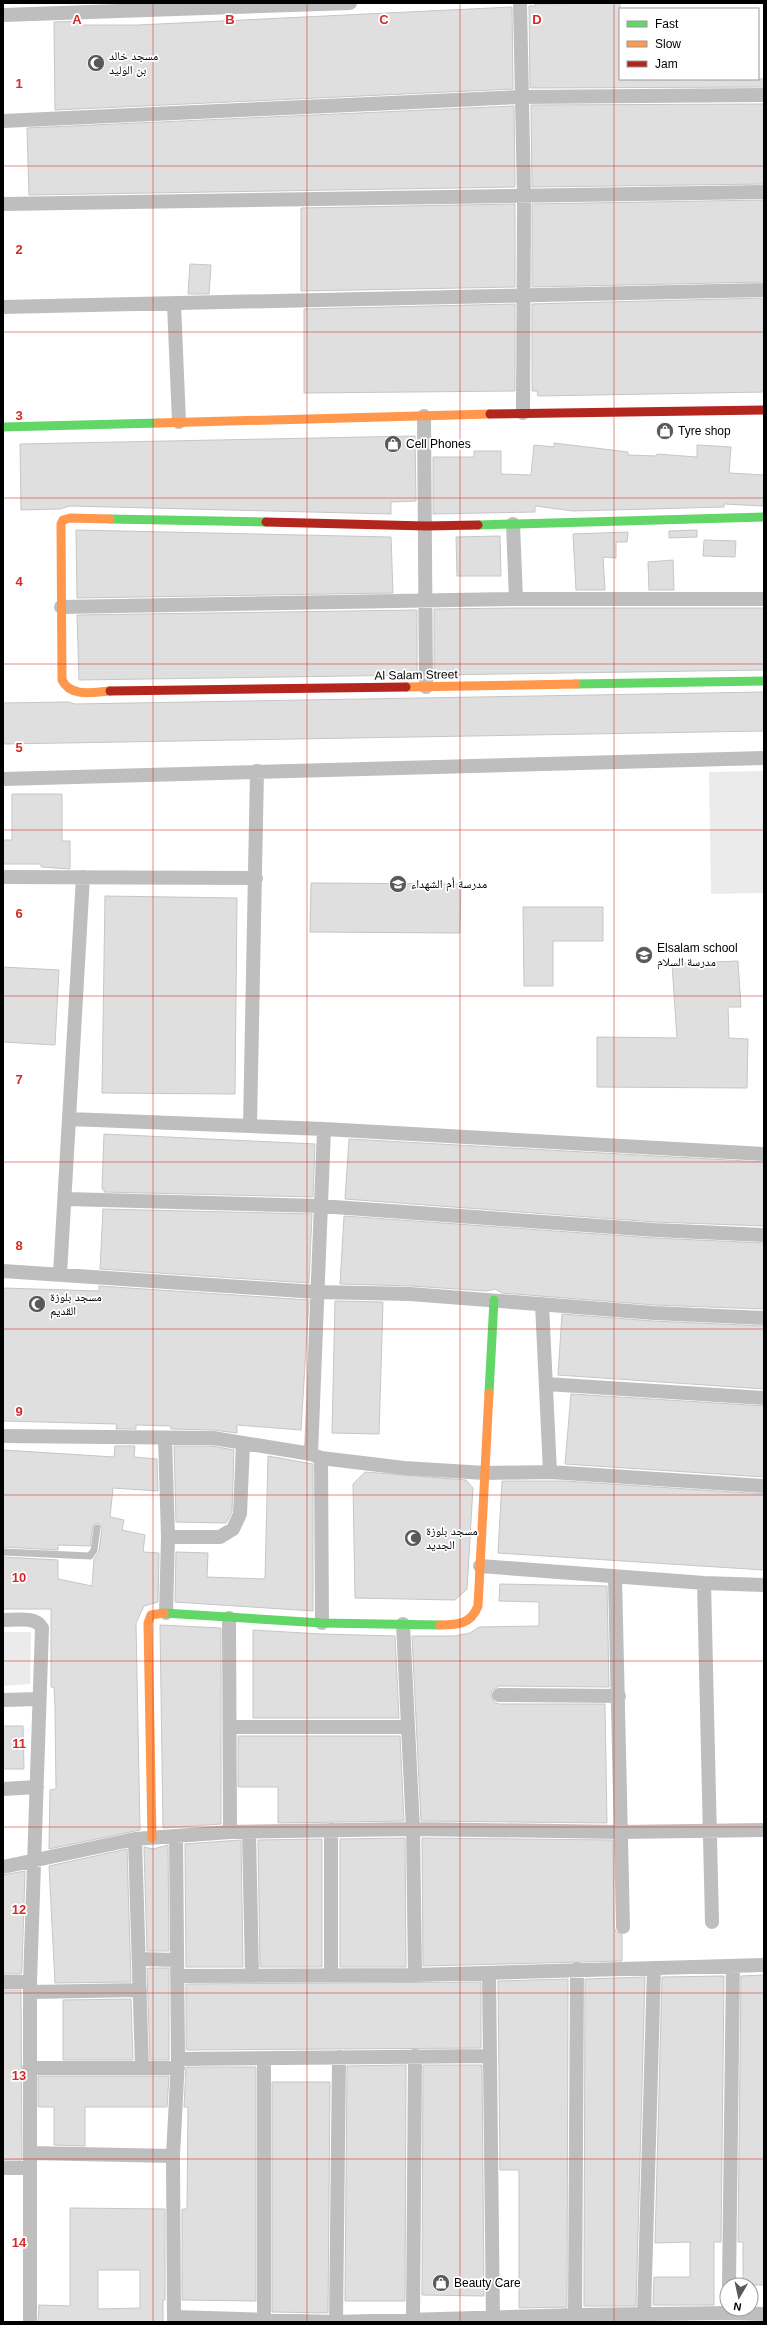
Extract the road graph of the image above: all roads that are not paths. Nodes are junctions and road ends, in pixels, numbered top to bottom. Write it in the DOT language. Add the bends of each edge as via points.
graph roads {
  1 [pos="350,3"];
  2 [pos="520,3"];
  3 [pos="3,15"];
  4 [pos="764,95"];
  5 [pos="521,97"];
  6 [pos="3,121"];
  7 [pos="764,192"];
  8 [pos="524,196"];
  9 [pos="3,204"];
  10 [pos="764,290"];
  11 [pos="524,296"];
  12 [pos="174,304"];
  13 [pos="3,307"];
  14 [pos="764,410"];
  15 [pos="523,412"];
  16 [pos="424,416"];
  17 [pos="179,422"];
  18 [pos="3,427"];
  19 [pos="764,517"];
  20 [pos="513,524"];
  21 [pos="426,526"];
  22 [pos="764,598"];
  23 [pos="516,599"];
  24 [pos="426,600"];
  25 [pos="60,607"];
  26 [pos="764,681"];
  27 [pos="426,687"];
  28 [pos="764,758"];
  29 [pos="257,771"];
  30 [pos="3,779"];
  31 [pos="3,877"];
  32 [pos="83,877"];
  33 [pos="256,878"];
  34 [pos="69,1119"];
  35 [pos="250,1125"];
  36 [pos="324,1129"];
  37 [pos="764,1154"];
  38 [pos="66,1200"];
  39 [pos="320,1206"];
  40 [pos="764,1235"];
  41 [pos="3,1271"];
  42 [pos="60,1274"];
  43 [pos="316,1292"];
  44 [pos="494,1300"];
  45 [pos="542,1304"];
  46 [pos="764,1318"];
  47 [pos="546,1384"];
  48 [pos="764,1398"];
  49 [pos="3,1436"];
  50 [pos="165,1438"];
  51 [pos="243,1444"];
  52 [pos="316,1456"];
  53 [pos="550,1472"];
  54 [pos="485,1473"];
  55 [pos="764,1486"];
  56 [pos="97,1528"];
  57 [pos="168,1536"];
  58 [pos="3,1552"];
  59 [pos="480,1566"];
  60 [pos="616,1577"];
  61 [pos="704,1583"];
  62 [pos="764,1585"];
  63 [pos="166,1614"];
  64 [pos="229,1618"];
  65 [pos="3,1620"];
  66 [pos="322,1623"];
  67 [pos="403,1624"];
  68 [pos="499,1695"];
  69 [pos="619,1696"];
  70 [pos="39,1699"];
  71 [pos="3,1700"];
  72 [pos="230,1727"];
  73 [pos="408,1727"];
  74 [pos="37,1787"];
  75 [pos="3,1789"];
  76 [pos="413,1829"];
  77 [pos="331,1830"];
  78 [pos="710,1830"];
  79 [pos="764,1830"];
  80 [pos="230,1832"];
  81 [pos="249,1832"];
  82 [pos="621,1832"];
  83 [pos="176,1836"];
  84 [pos="152,1838"];
  85 [pos="135,1839"];
  86 [pos="35,1860"];
  87 [pos="3,1867"];
  88 [pos="712,1922"];
  89 [pos="623,1927"];
  90 [pos="139,1959"];
  91 [pos="177,1960"];
  92 [pos="764,1965"];
  93 [pos="733,1966"];
  94 [pos="654,1968"];
  95 [pos="576,1969"];
  96 [pos="489,1973"];
  97 [pos="252,1975"];
  98 [pos="331,1975"];
  99 [pos="415,1975"];
  100 [pos="177,1976"];
  101 [pos="3,1982"];
  102 [pos="30,1987"];
  103 [pos="140,1990"];
  104 [pos="416,2056"];
  105 [pos="489,2056"];
  106 [pos="339,2057"];
  107 [pos="264,2058"];
  108 [pos="178,2063"];
  109 [pos="30,2068"];
  110 [pos="142,2068"];
  111 [pos="30,2153"];
  112 [pos="173,2156"];
  113 [pos="3,2168"];
  114 [pos="29,2168"];
  115 [pos="729,2277"];
  116 [pos="719,2311"];
  117 [pos="644,2314"];
  118 [pos="575,2315"];
  119 [pos="175,2319"];
  120 [pos="493,2319"];
  121 [pos="413,2320"];
  122 [pos="264,2321"];
  123 [pos="30,2322"];
  124 [pos="336,2322"];
  1 -- 3 [label="street"];
  2 -- 5 [label="street"];
  4 -- 5 [label="street"];
  5 -- 6 [label="street"];
  5 -- 8 [label="street"];
  7 -- 8 [label="street"];
  8 -- 9 [label="street"];
  8 -- 11 [label="street"];
  10 -- 11 [label="street"];
  11 -- 12 [label="street"];
  11 -- 15 [label="street"];
  12 -- 13 [label="street"];
  12 -- 17 [label="street"];
  14 -- 15 [label="street"];
  15 -- 16 [label="street"];
  16 -- 17 [label="street"];
  16 -- 21 [label="street"];
  17 -- 18 [label="street"];
  19 -- 20 [label="street"];
  20 -- 21 [label="street"];
  20 -- 23 [label="street"];
  21 -- 24 [label="street"];
  21 -- 25 [label="street" via="70,518 63,520 61,524"];
  22 -- 23 [label="street"];
  23 -- 24 [label="street"];
  24 -- 25 [label="street"];
  24 -- 27 [label="street"];
  25 -- 27 [label="street, Al Salam Street" via="62,680 69,690"];
  26 -- 27 [label="street, Al Salam Street"];
  28 -- 29 [label="street"];
  29 -- 30 [label="street"];
  29 -- 33 [label="street"];
  31 -- 32 [label="street"];
  32 -- 33 [label="street"];
  32 -- 34 [label="street"];
  33 -- 35 [label="street"];
  34 -- 35 [label="street"];
  34 -- 38 [label="street"];
  35 -- 36 [label="street"];
  36 -- 37 [label="street"];
  36 -- 39 [label="street"];
  38 -- 39 [label="street"];
  38 -- 42 [label="street"];
  39 -- 40 [label="street" via="655,1230"];
  39 -- 43 [label="street"];
  41 -- 42 [label="street"];
  42 -- 43 [label="street"];
  43 -- 44 [label="street" via="410,1294"];
  43 -- 52 [label="street"];
  44 -- 45 [label="street"];
  44 -- 54 [label="street"];
  45 -- 46 [label="street"];
  45 -- 47 [label="street"];
  47 -- 48 [label="street"];
  47 -- 53 [label="street"];
  49 -- 50 [label="street"];
  50 -- 51 [label="street" via="213,1438"];
  50 -- 57 [label="street"];
  51 -- 52 [label="street"];
  51 -- 57 [label="street" via="240,1514 233,1529 220,1537"];
  52 -- 54 [label="street" via="404,1468"];
  52 -- 66 [label="street"];
  53 -- 54 [label="street"];
  53 -- 55 [label="street"];
  54 -- 59 [label="street"];
  56 -- 58 [label="lane" via="94,1550 90,1556"];
  57 -- 63 [label="street"];
  59 -- 60 [label="street"];
  59 -- 67 [label="street" via="478,1606 471,1620 458,1625"];
  60 -- 61 [label="street"];
  60 -- 69 [label="street"];
  61 -- 62 [label="street"];
  61 -- 78 [label="street"];
  63 -- 64 [label="street"];
  63 -- 84 [label="street" via="151,1615 148,1623"];
  64 -- 66 [label="street"];
  64 -- 72 [label="street"];
  65 -- 70 [label="street" via="33,1621 42,1628"];
  66 -- 67 [label="street"];
  67 -- 73 [label="street"];
  68 -- 69 [label="street"];
  69 -- 82 [label="street"];
  70 -- 71 [label="street"];
  70 -- 74 [label="street"];
  72 -- 73 [label="street"];
  72 -- 80 [label="street"];
  73 -- 76 [label="street"];
  74 -- 75 [label="street"];
  74 -- 86 [label="street"];
  76 -- 77 [label="street"];
  76 -- 82 [label="street"];
  76 -- 99 [label="street"];
  77 -- 81 [label="street"];
  77 -- 98 [label="street"];
  78 -- 79 [label="street"];
  78 -- 82 [label="street"];
  78 -- 88 [label="street"];
  80 -- 81 [label="street"];
  80 -- 83 [label="street"];
  81 -- 97 [label="street"];
  82 -- 89 [label="street"];
  83 -- 84 [label="street"];
  83 -- 91 [label="street"];
  84 -- 85 [label="street"];
  85 -- 86 [label="street"];
  85 -- 90 [label="street"];
  86 -- 87 [label="street"];
  86 -- 102 [label="street"];
  90 -- 91 [label="street"];
  90 -- 103 [label="street"];
  91 -- 100 [label="street"];
  92 -- 93 [label="street"];
  93 -- 94 [label="street"];
  93 -- 115 [label="street"];
  94 -- 95 [label="street"];
  94 -- 117 [label="street"];
  95 -- 96 [label="street"];
  95 -- 118 [label="street"];
  96 -- 99 [label="street"];
  96 -- 105 [label="street"];
  97 -- 98 [label="street"];
  97 -- 100 [label="street"];
  98 -- 99 [label="street"];
  100 -- 108 [label="street"];
  101 -- 102 [label="street"];
  102 -- 103 [label="street"];
  102 -- 109 [label="street"];
  103 -- 110 [label="street"];
  104 -- 105 [label="street"];
  104 -- 106 [label="street"];
  104 -- 121 [label="street"];
  105 -- 120 [label="street"];
  106 -- 107 [label="street"];
  106 -- 124 [label="street"];
  107 -- 108 [label="street"];
  107 -- 122 [label="street"];
  108 -- 110 [label="street"];
  108 -- 112 [label="street"];
  109 -- 110 [label="street"];
  109 -- 111 [label="street"];
  111 -- 112 [label="street"];
  111 -- 114 [label="street"];
  112 -- 119 [label="street"];
  113 -- 114 [label="street"];
  114 -- 123 [label="street"];
  116 -- 117 [label="street"];
  117 -- 118 [label="street"];
  118 -- 120 [label="street"];
  119 -- 122 [label="street"];
  120 -- 121 [label="street"];
  121 -- 124 [label="street"];
  122 -- 124 [label="street"];
}
